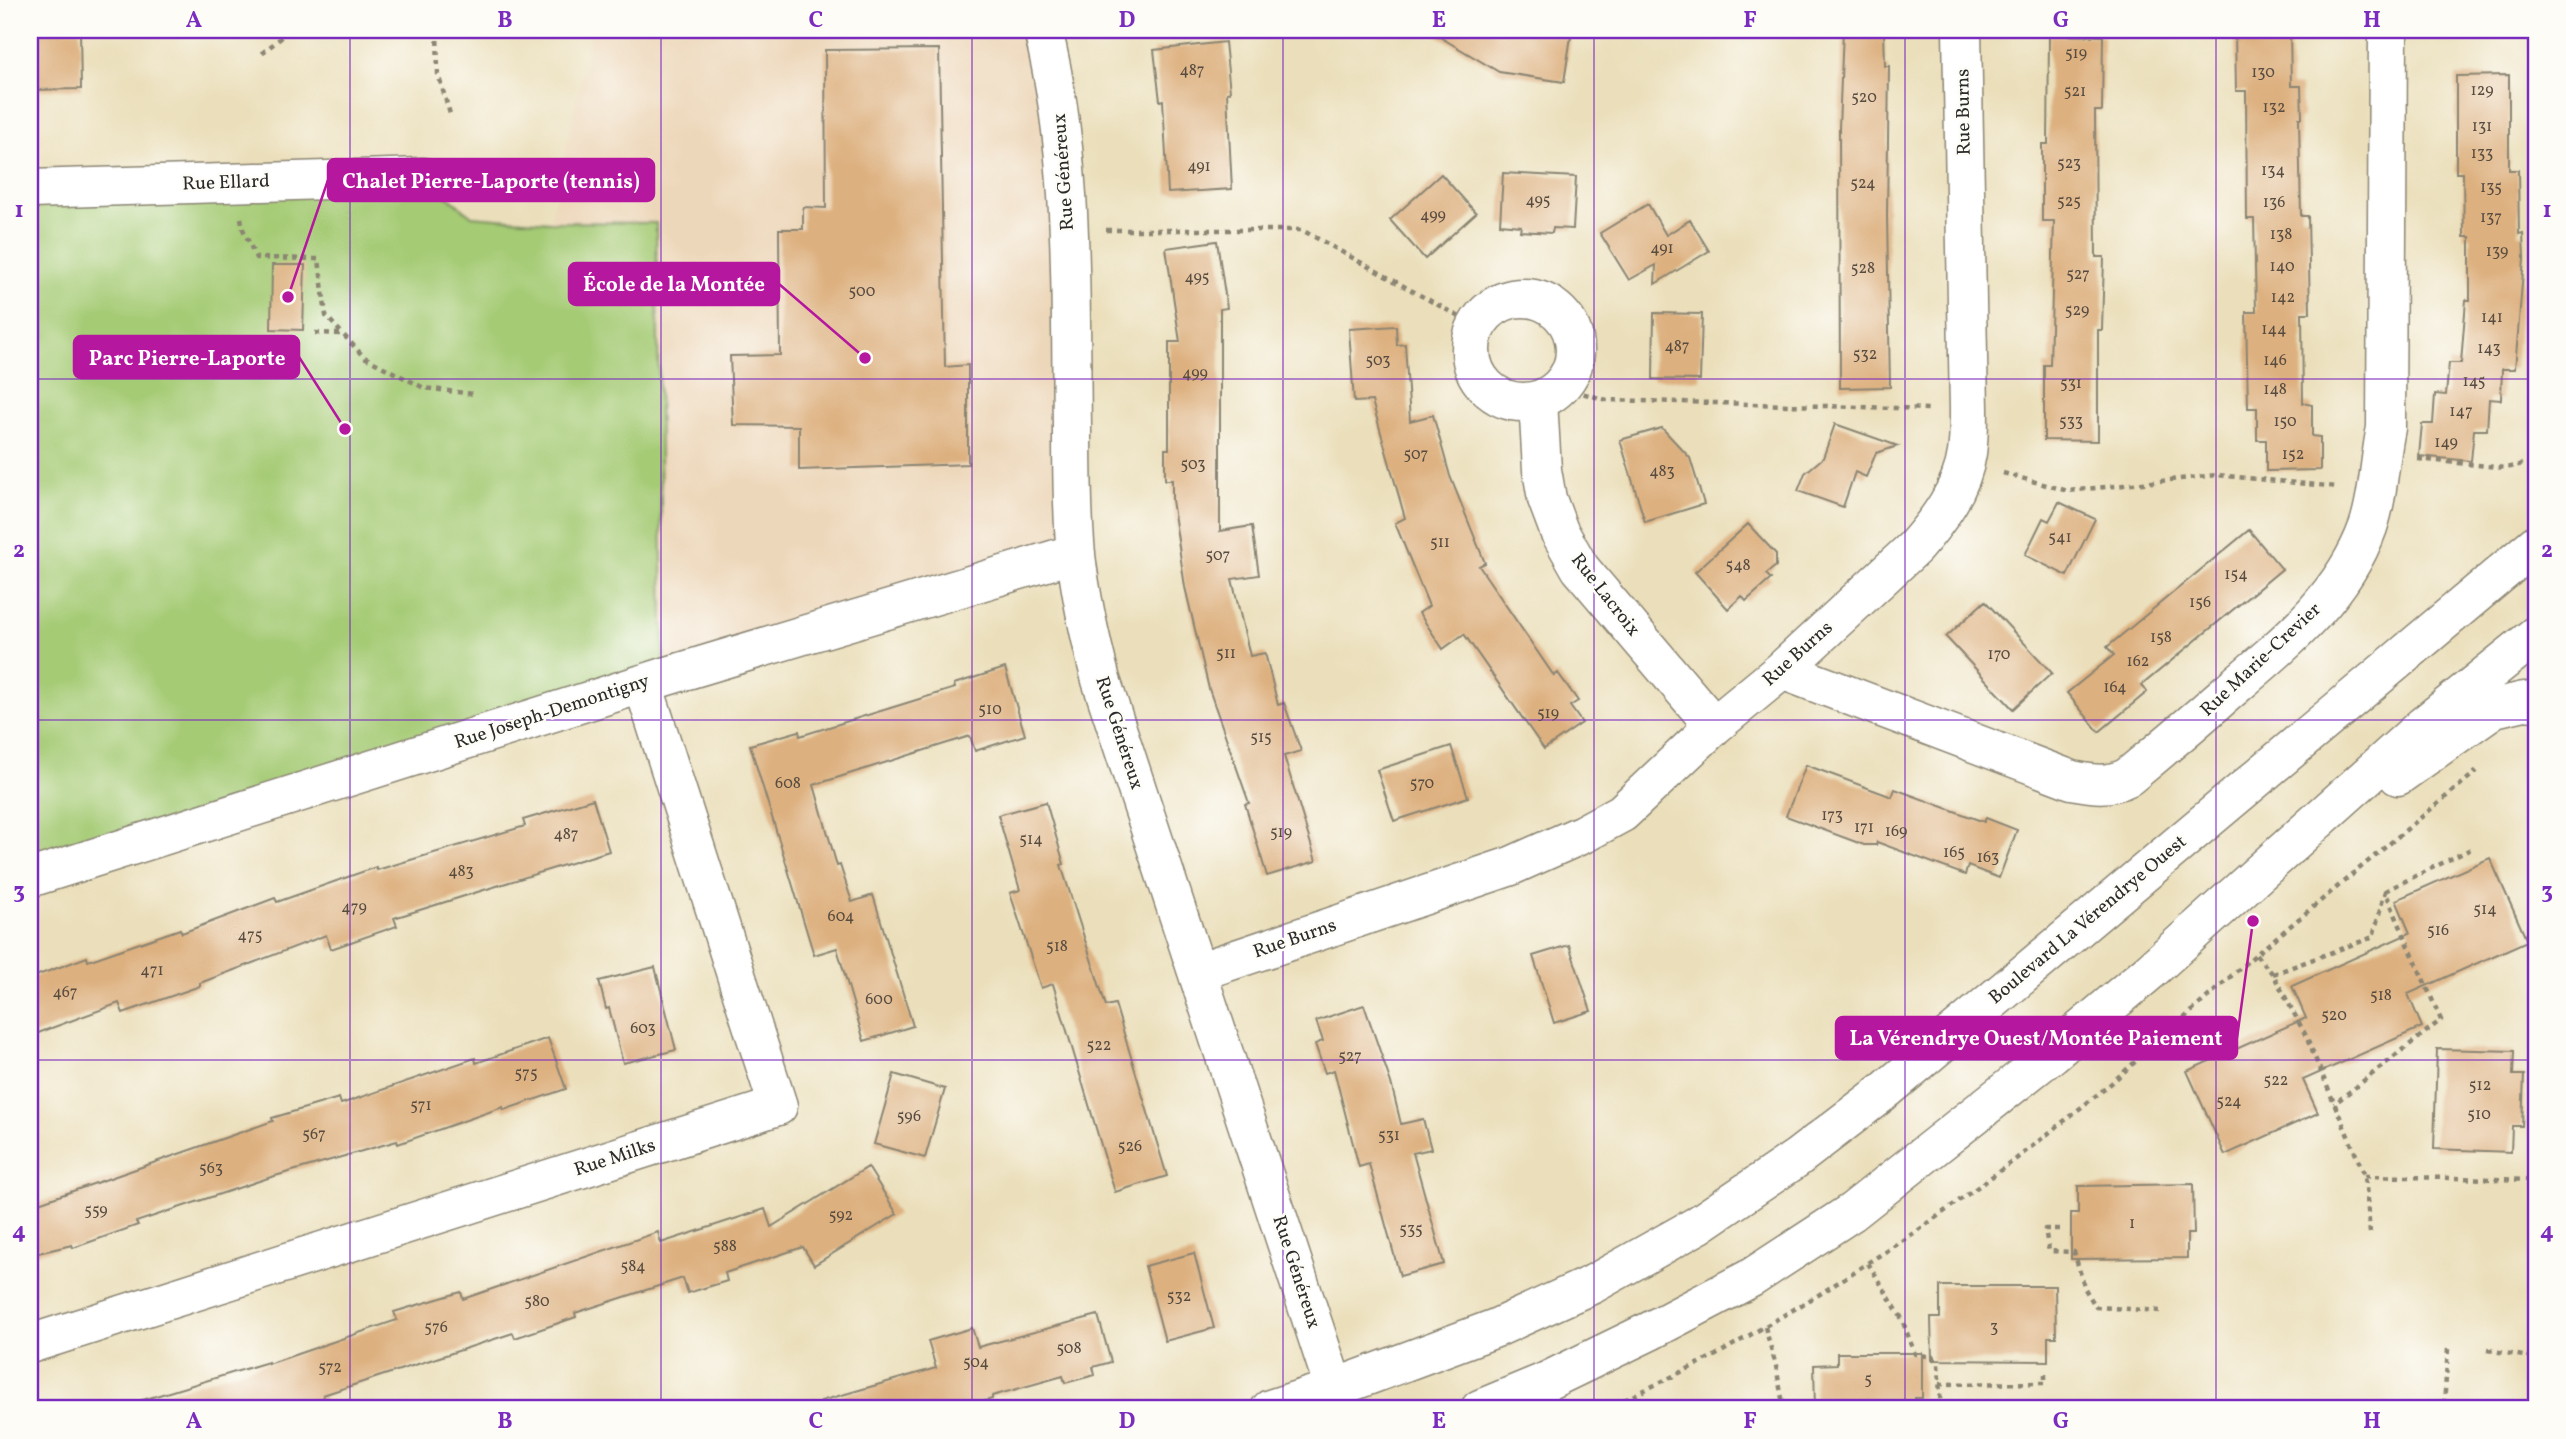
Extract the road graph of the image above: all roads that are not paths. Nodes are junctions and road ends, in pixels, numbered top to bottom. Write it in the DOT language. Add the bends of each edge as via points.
graph roads {
  1 [pos="1043,30"];
  2 [pos="1962,30"];
  3 [pos="2388,30"];
  4 [pos="423,177"];
  5 [pos="30,189"];
  6 [pos="1549,394"];
  7 [pos="2536,544"];
  8 [pos="1076,553"];
  9 [pos="2536,635"];
  10 [pos="1782,670"];
  11 [pos="643,684"];
  12 [pos="2536,702"];
  13 [pos="1714,726"];
  14 [pos="30,878"];
  15 [pos="2234,894"];
  16 [pos="1198,972"];
  17 [pos="30,1344"];
  18 [pos="1338,1399"];
  19 [pos="1269,1409"];
  20 [pos="1480,1409"];
  1 -- 8 [label="street, Rue Généreux" via="1061,116 1069,229"];
  2 -- 10 [label="street, Rue Burns" via="1969,410 1967,454 1959,484 1915,547"];
  3 -- 10 [label="street, Rue Marie-Crevier" via="2386,428 2367,528 2354,559 2306,623 2128,777 2114,784 2072,780"];
  4 -- 5 [label="street, Rue Ellard"];
  6 -- 6 [label="street, Rue Lacroix" via="1510,401 1496,396 1476,374 1471,359 1476,326 1502,302 1538,300 1567,321 1575,355 1570,373"];
  6 -- 13 [label="street, Rue Lacroix" via="1545,490 1559,531 1580,568"];
  7 -- 18 [label="street, Boulevard La Vérendrye Ouest" via="1887,1089 1797,1158 1698,1225 1593,1284"];
  8 -- 11 [label="street, Rue Joseph-Demontigny"];
  8 -- 16 [label="street, Rue Généreux" via="1084,614 1101,680"];
  9 -- 15 [label="street" via="2424,725"];
  10 -- 13 [label="street, Rue Burns"];
  11 -- 14 [label="street, Rue Joseph-Demontigny"];
  11 -- 17 [label="street, Rue Milks" via="778,1106"];
  12 -- 15 [label="street" via="2494,708"];
  13 -- 16 [label="street, Rue Burns" via="1622,813 1583,834 1511,866"];
  15 -- 20 [label="street" via="2071,1037 1852,1212 1751,1278 1545,1382"];
  16 -- 18 [label="street, Rue Généreux"];
  18 -- 19 [label="street, Boulevard La Vérendrye Ouest"];
}
